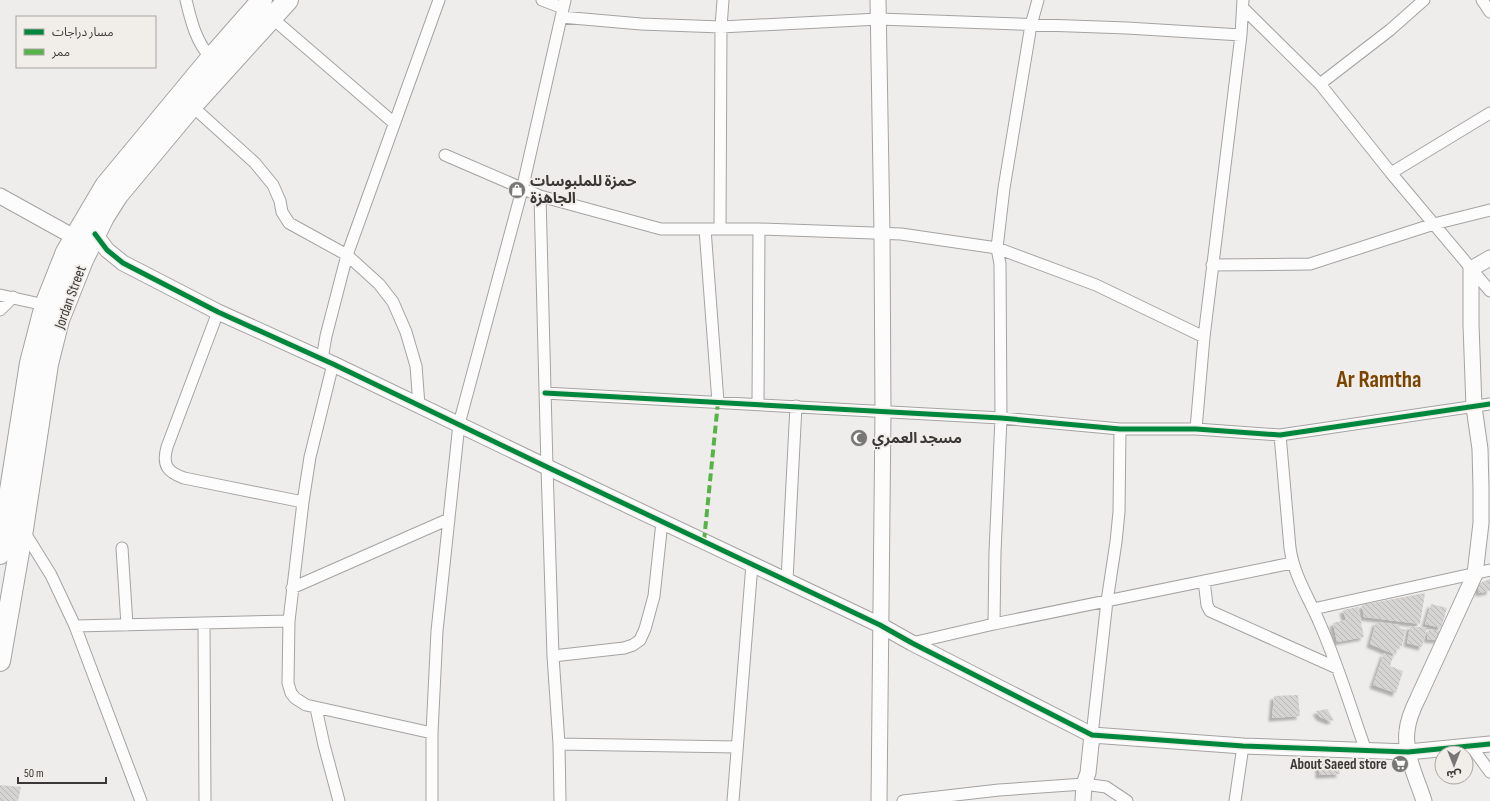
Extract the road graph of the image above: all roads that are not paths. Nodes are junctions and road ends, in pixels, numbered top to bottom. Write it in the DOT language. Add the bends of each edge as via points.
graph roads {
  1 [pos="186,0"];
  2 [pos="262,0"];
  3 [pos="288,0"];
  4 [pos="439,0"];
  5 [pos="542,0"];
  6 [pos="723,0"];
  7 [pos="878,0"];
  8 [pos="1038,0"];
  9 [pos="1424,0"];
  10 [pos="1482,0"];
  11 [pos="1243,4"];
  12 [pos="563,9"];
  13 [pos="1490,12"];
  14 [pos="272,18"];
  15 [pos="879,19"];
  16 [pos="1031,25"];
  17 [pos="722,27"];
  18 [pos="1241,35"];
  19 [pos="211,58"];
  20 [pos="1320,84"];
  21 [pos="192,106"];
  22 [pos="1490,113"];
  23 [pos="394,123"];
  24 [pos="445,155"];
  25 [pos="1391,173"];
  26 [pos="522,190"];
  27 [pos="0,196"];
  28 [pos="540,196"];
  29 [pos="1490,210"];
  30 [pos="1434,224"];
  31 [pos="705,229"];
  32 [pos="720,229"];
  33 [pos="758,229"];
  34 [pos="95,234"];
  35 [pos="882,234"];
  36 [pos="74,237"];
  37 [pos="997,248"];
  38 [pos="347,256"];
  39 [pos="1490,258"];
  40 [pos="1212,265"];
  41 [pos="1471,269"];
  42 [pos="1490,291"];
  43 [pos="0,295"];
  44 [pos="13,297"];
  45 [pos="45,305"];
  46 [pos="0,310"];
  47 [pos="218,312"];
  48 [pos="1204,337"];
  49 [pos="327,361"];
  50 [pos="545,393"];
  51 [pos="718,402"];
  52 [pos="758,404"];
  53 [pos="1490,404"];
  54 [pos="418,405"];
  55 [pos="796,406"];
  56 [pos="1474,407"];
  57 [pos="883,411"];
  58 [pos="1001,418"];
  59 [pos="458,424"];
  60 [pos="1120,429"];
  61 [pos="1196,429"];
  62 [pos="1280,435"];
  63 [pos="546,467"];
  64 [pos="303,502"];
  65 [pos="2,510"];
  66 [pos="449,519"];
  67 [pos="662,522"];
  68 [pos="23,529"];
  69 [pos="122,548"];
  70 [pos="0,554"];
  71 [pos="752,564"];
  72 [pos="1292,564"];
  73 [pos="1490,570"];
  74 [pos="1475,574"];
  75 [pos="787,580"];
  76 [pos="1204,581"];
  77 [pos="292,588"];
  78 [pos="1107,600"];
  79 [pos="1313,609"];
  80 [pos="289,621"];
  81 [pos="204,623"];
  82 [pos="994,624"];
  83 [pos="128,625"];
  84 [pos="880,625"];
  85 [pos="76,626"];
  86 [pos="912,643"];
  87 [pos="553,656"];
  88 [pos="0,661"];
  89 [pos="1337,668"];
  90 [pos="316,708"];
  91 [pos="432,733"];
  92 [pos="1092,735"];
  93 [pos="559,744"];
  94 [pos="1490,744"];
  95 [pos="1243,746"];
  96 [pos="1474,746"];
  97 [pos="737,747"];
  98 [pos="1434,750"];
  99 [pos="1474,750"];
  100 [pos="1366,751"];
  101 [pos="1408,752"];
  102 [pos="1490,772"];
  103 [pos="1087,780"];
  104 [pos="138,800"];
  105 [pos="205,801"];
  106 [pos="339,801"];
  107 [pos="432,801"];
  108 [pos="560,801"];
  109 [pos="733,801"];
  110 [pos="879,801"];
  111 [pos="903,801"];
  112 [pos="1083,801"];
  113 [pos="1090,801"];
  114 [pos="1127,801"];
  115 [pos="1235,801"];
  116 [pos="1424,801"];
  1 -- 19 [label="street" via="197,39"];
  2 -- 19 [label="highway, Jordan Street"];
  3 -- 14 [label="highway, Jordan Street"];
  4 -- 23 [label="street"];
  5 -- 12 [label="street"];
  6 -- 17 [label="street"];
  7 -- 15 [label="street"];
  8 -- 16 [label="street"];
  9 -- 20 [label="street"];
  10 -- 13 [label="street"];
  11 -- 18 [label="street"];
  11 -- 20 [label="street"];
  12 -- 17 [label="street" via="641,24"];
  12 -- 26 [label="street"];
  14 -- 21 [label="highway, Jordan Street"];
  14 -- 23 [label="street"];
  15 -- 16 [label="street"];
  15 -- 17 [label="street"];
  15 -- 35 [label="street"];
  16 -- 18 [label="street"];
  16 -- 37 [label="street" via="1004,188"];
  17 -- 32 [label="street"];
  18 -- 40 [label="street"];
  19 -- 36 [label="highway, Jordan Street" via="105,186"];
  20 -- 25 [label="street"];
  21 -- 34 [label="highway, Jordan Street" via="118,195"];
  21 -- 38 [label="street" via="255,163 273,186 282,212 289,223"];
  22 -- 25 [label="street"];
  23 -- 38 [label="street"];
  24 -- 26 [label="street"];
  25 -- 30 [label="street"];
  26 -- 28 [label="street"];
  26 -- 59 [label="street"];
  27 -- 36 [label="street"];
  28 -- 31 [label="street" via="661,229"];
  28 -- 50 [label="street"];
  29 -- 30 [label="street"];
  30 -- 40 [label="street" via="1310,264"];
  30 -- 41 [label="street"];
  31 -- 32 [label="street"];
  31 -- 51 [label="street"];
  32 -- 33 [label="street"];
  33 -- 35 [label="street"];
  33 -- 52 [label="street"];
  34 -- 47 [label="street" via="107,250 123,263"];
  34 -- 68 [label="highway, Jordan Street" via="59,320 48,364"];
  35 -- 37 [label="street" via="902,234"];
  35 -- 57 [label="street"];
  36 -- 45 [label="highway, Jordan Street"];
  37 -- 48 [label="street" via="1096,285"];
  37 -- 58 [label="street" via="1000,264"];
  38 -- 49 [label="street" via="326,336"];
  38 -- 54 [label="street" via="379,284 393,302 406,332 416,366"];
  39 -- 41 [label="street"];
  40 -- 48 [label="street"];
  41 -- 42 [label="street"];
  41 -- 56 [label="street"];
  43 -- 44 [label="street"];
  44 -- 45 [label="street"];
  44 -- 46 [label="street"];
  45 -- 65 [label="highway, Jordan Street" via="30,363"];
  47 -- 49 [label="street"];
  47 -- 64 [label="street" via="167,447 165,462 168,469 172,474 184,478"];
  48 -- 61 [label="street"];
  49 -- 54 [label="street"];
  49 -- 64 [label="street"];
  50 -- 51 [label="street"];
  50 -- 63 [label="street"];
  51 -- 52 [label="street"];
  52 -- 55 [label="street"];
  53 -- 56 [label="street"];
  54 -- 59 [label="street"];
  55 -- 57 [label="street"];
  55 -- 75 [label="street"];
  56 -- 62 [label="street"];
  56 -- 74 [label="street" via="1480,449 1481,488 1481,523"];
  57 -- 58 [label="street"];
  57 -- 84 [label="street"];
  58 -- 60 [label="street"];
  58 -- 82 [label="street"];
  59 -- 63 [label="street"];
  59 -- 66 [label="street"];
  60 -- 61 [label="street"];
  60 -- 78 [label="street" via="1119,512"];
  61 -- 62 [label="street"];
  62 -- 72 [label="street"];
  63 -- 67 [label="street"];
  63 -- 87 [label="street"];
  64 -- 77 [label="street"];
  65 -- 70 [label="highway, Jordan Street"];
  66 -- 77 [label="street"];
  66 -- 91 [label="street" via="437,631"];
  67 -- 71 [label="street"];
  67 -- 87 [label="street" via="654,596 640,640 624,648"];
  68 -- 85 [label="street" via="51,575"];
  68 -- 88 [label="highway, Jordan Street"];
  69 -- 83 [label="street"];
  71 -- 75 [label="street"];
  71 -- 97 [label="street"];
  72 -- 76 [label="street"];
  72 -- 79 [label="street"];
  73 -- 74 [label="street"];
  74 -- 79 [label="street"];
  74 -- 101 [label="street" via="1410,717 1407,731"];
  75 -- 84 [label="street"];
  76 -- 78 [label="street"];
  76 -- 89 [label="street" via="1210,610"];
  77 -- 80 [label="street"];
  78 -- 82 [label="street"];
  78 -- 92 [label="street"];
  79 -- 89 [label="street"];
  80 -- 81 [label="street"];
  80 -- 90 [label="street" via="288,683 291,693 306,705"];
  81 -- 83 [label="street"];
  81 -- 105 [label="street"];
  82 -- 86 [label="street"];
  83 -- 85 [label="street"];
  84 -- 86 [label="street"];
  84 -- 110 [label="street"];
  85 -- 104 [label="street"];
  86 -- 92 [label="street"];
  87 -- 93 [label="street"];
  89 -- 100 [label="street"];
  90 -- 91 [label="street"];
  90 -- 106 [label="street"];
  91 -- 107 [label="street"];
  92 -- 95 [label="street"];
  92 -- 103 [label="street"];
  93 -- 97 [label="street"];
  93 -- 108 [label="street"];
  94 -- 96 [label="street"];
  95 -- 100 [label="street"];
  95 -- 115 [label="street"];
  97 -- 109 [label="street"];
  98 -- 101 [label="street"];
  99 -- 102 [label="street"];
  100 -- 101 [label="street"];
  101 -- 116 [label="street"];
  103 -- 111 [label="street"];
  103 -- 112 [label="street"];
  103 -- 113 [label="street"];
  103 -- 114 [label="street" via="1106,787"];
}
